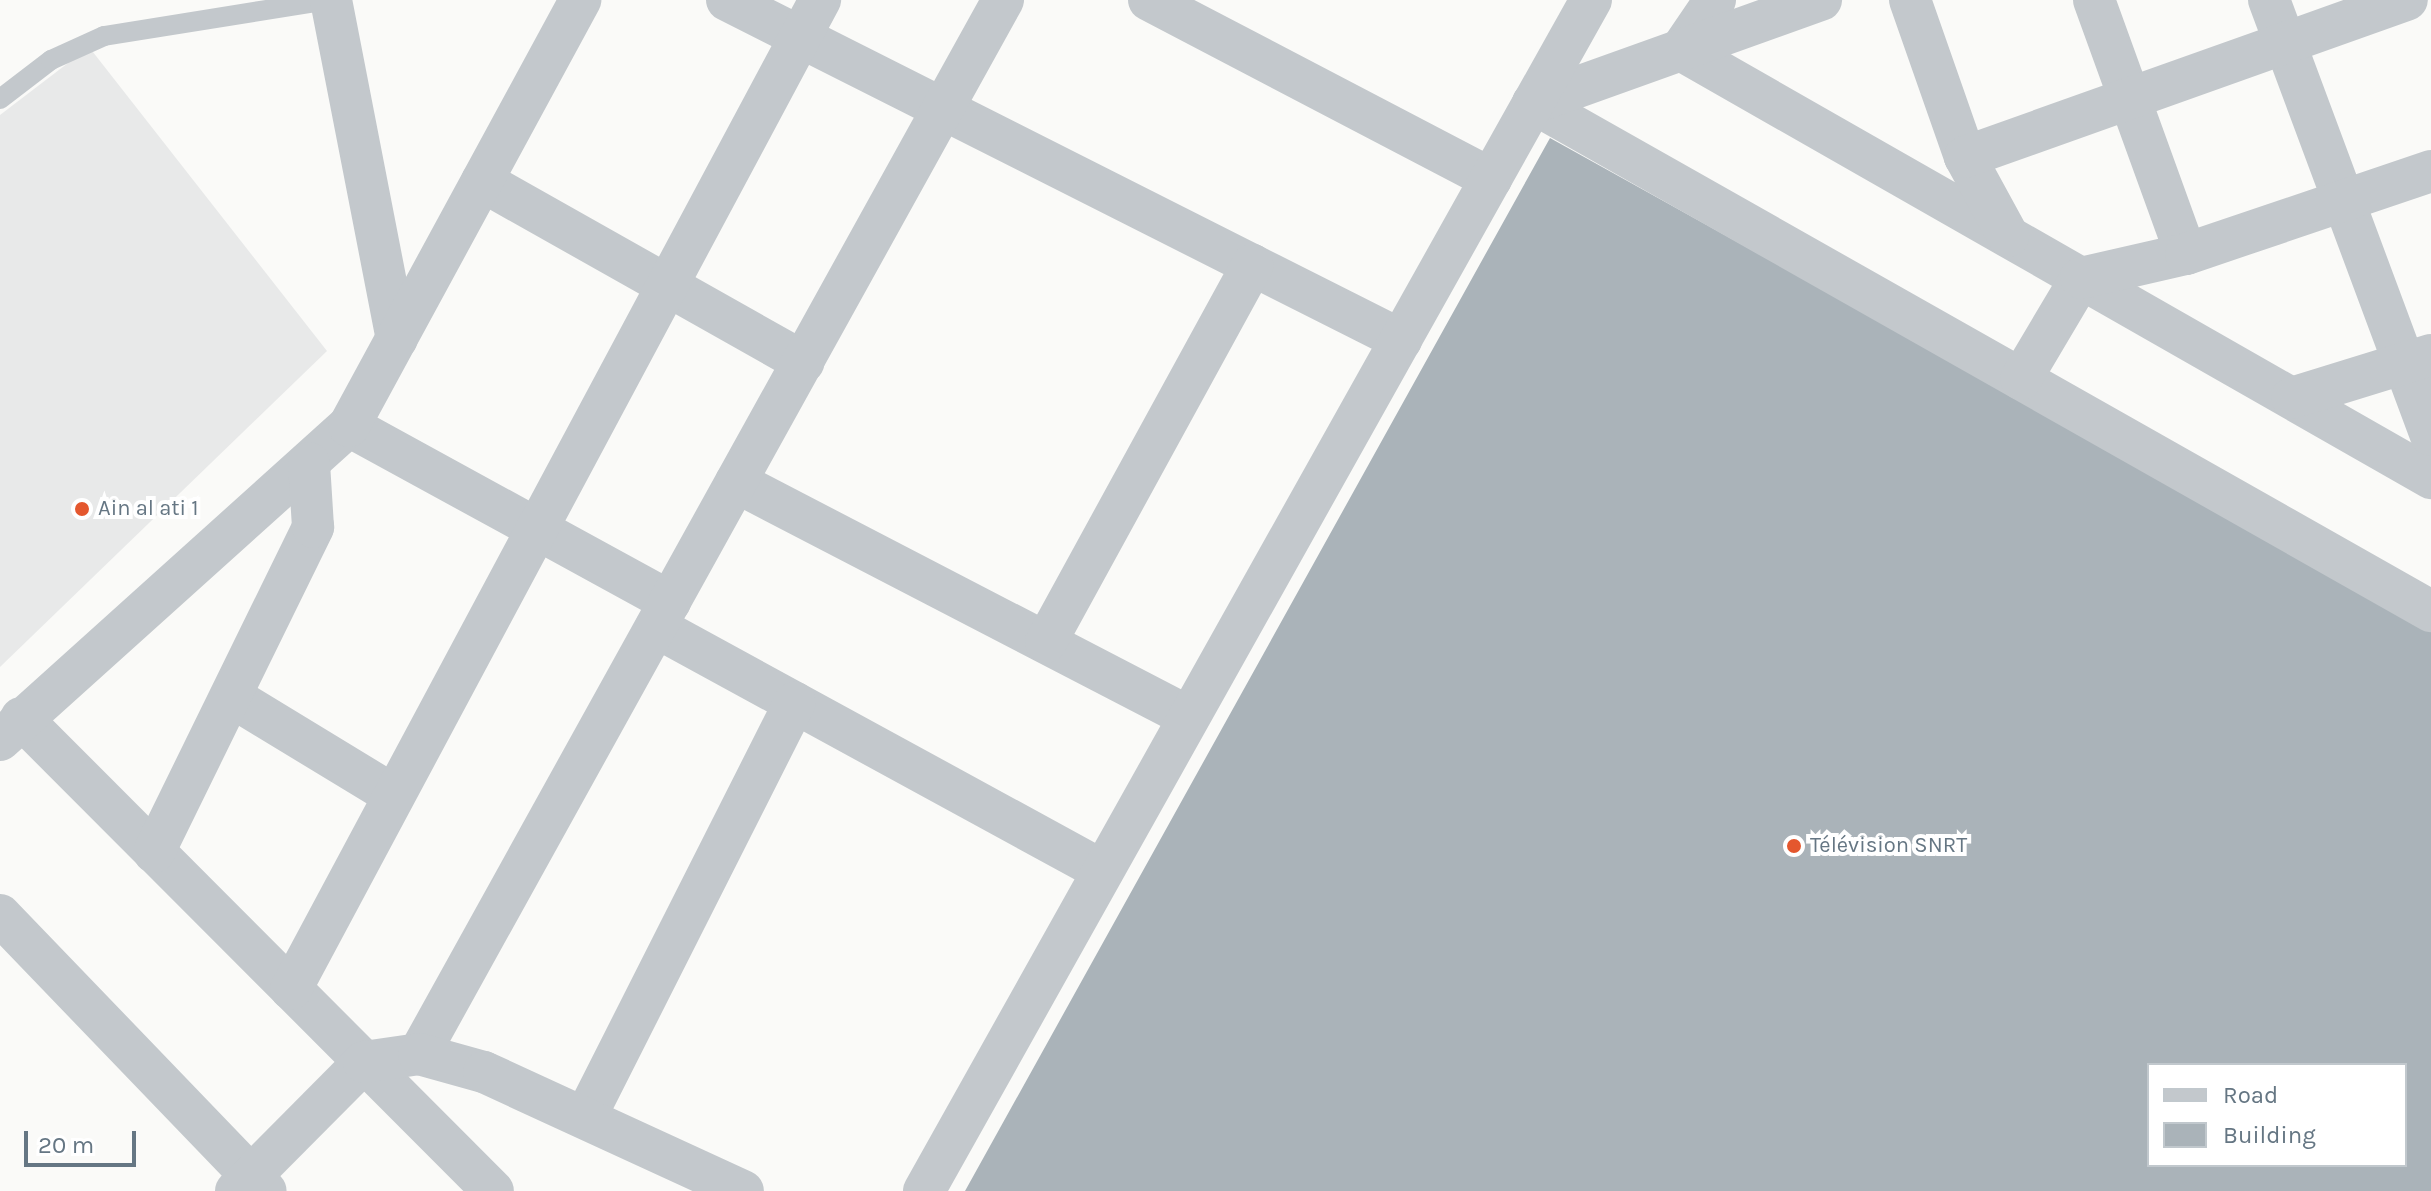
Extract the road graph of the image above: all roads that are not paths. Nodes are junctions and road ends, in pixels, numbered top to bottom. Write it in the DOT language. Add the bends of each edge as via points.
graph roads {
  1 [pos="580,0"];
  2 [pos="727,0"];
  3 [pos="820,0"];
  4 [pos="1003,0"];
  5 [pos="1149,0"];
  6 [pos="1591,0"];
  7 [pos="1715,0"];
  8 [pos="1821,0"];
  9 [pos="1910,0"];
  10 [pos="2094,0"];
  11 [pos="2269,0"];
  12 [pos="2407,0"];
  13 [pos="335,5"];
  14 [pos="1200,12"];
  15 [pos="800,37"];
  16 [pos="2285,43"];
  17 [pos="1681,50"];
  18 [pos="2130,98"];
  19 [pos="0,99"];
  20 [pos="1533,103"];
  21 [pos="942,109"];
  22 [pos="1965,157"];
  23 [pos="2431,171"];
  24 [pos="1491,179"];
  25 [pos="482,181"];
  26 [pos="2343,203"];
  27 [pos="2008,236"];
  28 [pos="2186,254"];
  29 [pos="1252,265"];
  30 [pos="2081,278"];
  31 [pos="667,285"];
  32 [pos="397,339"];
  33 [pos="1401,340"];
  34 [pos="2417,361"];
  35 [pos="803,362"];
  36 [pos="2021,379"];
  37 [pos="2292,398"];
  38 [pos="349,426"];
  39 [pos="2431,435"];
  40 [pos="309,463"];
  41 [pos="2431,478"];
  42 [pos="736,482"];
  43 [pos="536,529"];
  44 [pos="2431,611"];
  45 [pos="663,615"];
  46 [pos="1046,642"];
  47 [pos="232,697"];
  48 [pos="795,703"];
  49 [pos="1189,717"];
  50 [pos="11,729"];
  51 [pos="393,795"];
  52 [pos="154,852"];
  53 [pos="1103,871"];
  54 [pos="0,915"];
  55 [pos="291,989"];
  56 [pos="419,1054"];
  57 [pos="364,1062"];
  58 [pos="586,1116"];
  59 [pos="251,1186"];
  60 [pos="493,1191"];
  61 [pos="743,1191"];
  62 [pos="924,1191"];
  1 -- 25 [label="street"];
  2 -- 15 [label="street"];
  3 -- 15 [label="street"];
  4 -- 21 [label="street"];
  5 -- 14 [label="street"];
  6 -- 20 [label="street"];
  7 -- 17 [label="street"];
  8 -- 17 [label="street"];
  9 -- 22 [label="street"];
  10 -- 18 [label="street"];
  11 -- 16 [label="street"];
  12 -- 16 [label="street"];
  13 -- 19 [label="lane" via="104,36 51,60"];
  13 -- 32 [label="street"];
  14 -- 24 [label="street"];
  15 -- 21 [label="street"];
  15 -- 31 [label="street"];
  16 -- 18 [label="street"];
  16 -- 26 [label="street"];
  17 -- 20 [label="street"];
  17 -- 27 [label="street"];
  18 -- 22 [label="street"];
  18 -- 28 [label="street"];
  20 -- 24 [label="street"];
  20 -- 36 [label="street"];
  21 -- 29 [label="street"];
  21 -- 35 [label="street"];
  22 -- 27 [label="street"];
  23 -- 26 [label="street"];
  24 -- 33 [label="street"];
  25 -- 31 [label="street"];
  25 -- 32 [label="street"];
  26 -- 28 [label="street"];
  26 -- 34 [label="street"];
  27 -- 30 [label="street"];
  28 -- 30 [label="street"];
  29 -- 33 [label="street"];
  29 -- 46 [label="street"];
  30 -- 36 [label="street"];
  30 -- 37 [label="street"];
  31 -- 35 [label="street"];
  31 -- 43 [label="street"];
  32 -- 38 [label="street"];
  33 -- 49 [label="street"];
  34 -- 37 [label="street"];
  34 -- 39 [label="street"];
  35 -- 42 [label="street"];
  36 -- 44 [label="street"];
  37 -- 41 [label="street"];
  38 -- 40 [label="street"];
  38 -- 43 [label="street"];
  40 -- 47 [label="street" via="313,527"];
  40 -- 50 [label="street"];
  42 -- 45 [label="street"];
  42 -- 46 [label="street"];
  43 -- 45 [label="street"];
  43 -- 51 [label="street"];
  45 -- 48 [label="street"];
  45 -- 56 [label="street"];
  46 -- 49 [label="street"];
  47 -- 51 [label="street"];
  47 -- 52 [label="street"];
  48 -- 53 [label="street"];
  48 -- 58 [label="street"];
  49 -- 53 [label="street"];
  50 -- 52 [label="street"];
  51 -- 55 [label="street"];
  52 -- 55 [label="street"];
  53 -- 62 [label="street"];
  54 -- 59 [label="street"];
  55 -- 57 [label="street"];
  56 -- 57 [label="street"];
  56 -- 58 [label="street" via="484,1072"];
  57 -- 59 [label="street"];
  57 -- 60 [label="street"];
  58 -- 61 [label="street"];
}
